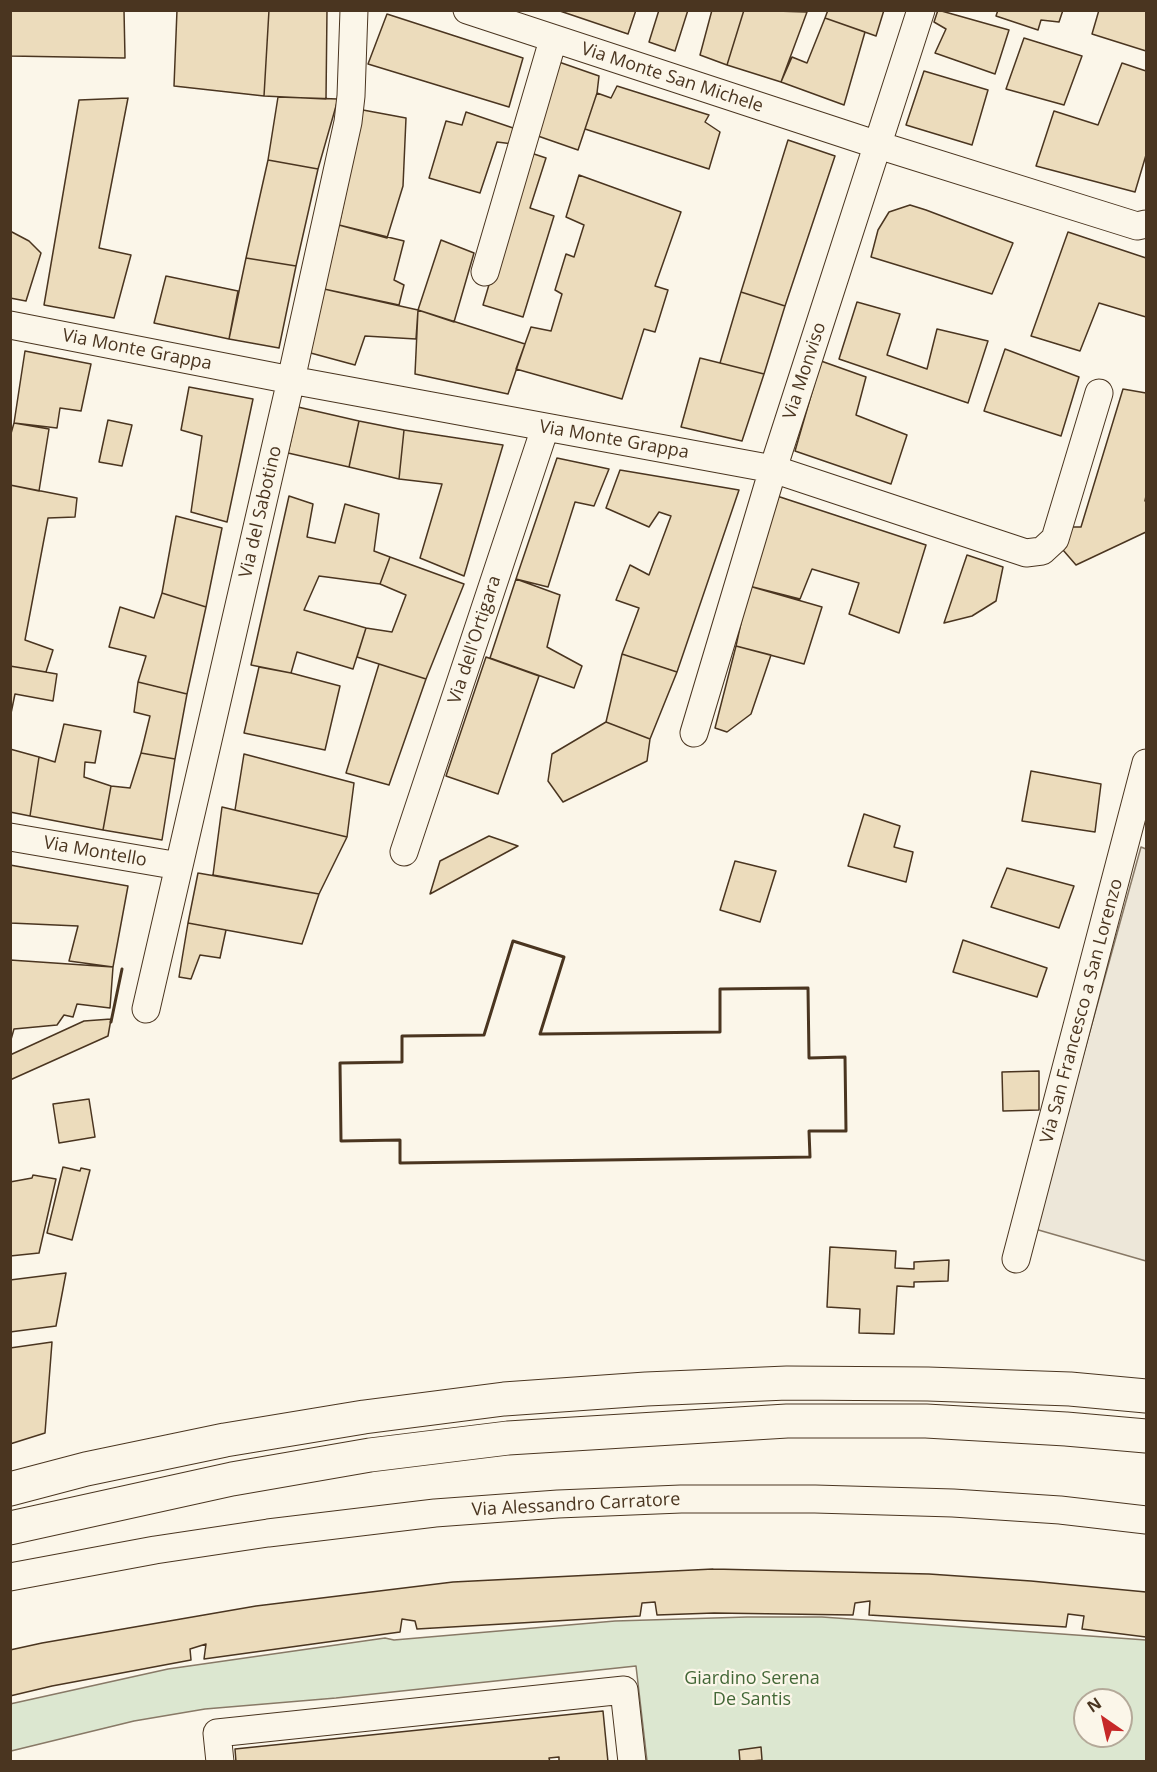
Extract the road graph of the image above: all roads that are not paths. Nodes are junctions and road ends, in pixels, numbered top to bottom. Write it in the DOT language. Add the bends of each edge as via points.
graph roads {
  1 [pos="354,10"];
  2 [pos="467,10"];
  3 [pos="921,10"];
  4 [pos="553,40"];
  5 [pos="878,145"];
  6 [pos="1146,224"];
  7 [pos="485,272"];
  8 [pos="11,328"];
  9 [pos="291,380"];
  10 [pos="1099,393"];
  11 [pos="545,428"];
  12 [pos="773,469"];
  13 [pos="694,733"];
  14 [pos="1146,763"];
  15 [pos="1139,824"];
  16 [pos="10,837"];
  17 [pos="404,852"];
  18 [pos="179,866"];
  19 [pos="146,1010"];
  20 [pos="1016,1259"];
  21 [pos="1146,1396"];
  22 [pos="1146,1436"];
  23 [pos="10,1489"];
  24 [pos="1146,1520"];
  25 [pos="10,1528"];
  26 [pos="10,1577"];
  27 [pos="220,1761"];
  28 [pos="632,1761"];
  1 -- 9 [label="street, Via del Sabotino" via="348,122"];
  2 -- 4 [label="street, Via Monte San Michele"];
  3 -- 5 [label="street, Via Monviso"];
  4 -- 5 [label="street, Via Monte San Michele"];
  4 -- 7 [label="street"];
  5 -- 6 [label="street, Via Monte San Michele" via="1137,226"];
  5 -- 12 [label="street, Via Monviso"];
  8 -- 9 [label="street, Via Monte Grappa"];
  9 -- 11 [label="street, Via Monte Grappa"];
  9 -- 18 [label="street, Via del Sabotino"];
  10 -- 12 [label="street, Via Monte Grappa" via="1055,539 1042,551 1026,553"];
  11 -- 12 [label="street, Via Monte Grappa"];
  11 -- 17 [label="street, Via dell'Ortigara"];
  12 -- 13 [label="street, Via Monviso"];
  14 -- 15 [label="street, Via San Francesco a San Lorenzo"];
  15 -- 20 [label="street, Via San Francesco a San Lorenzo"];
  16 -- 18 [label="street, Via Montello"];
  18 -- 19 [label="street, Via del Sabotino"];
  21 -- 23 [label="highway" via="1046,1388 787,1383 504,1399 225,1440"];
  22 -- 25 [label="highway" via="926,1421 787,1421 508,1438 370,1455 232,1479"];
  24 -- 26 [label="street, Via Alessandro Carratore" via="1060,1510 826,1499 558,1504 435,1513 268,1533"];
  27 -- 28 [label="street" via="217,1733 624,1690"];
}
